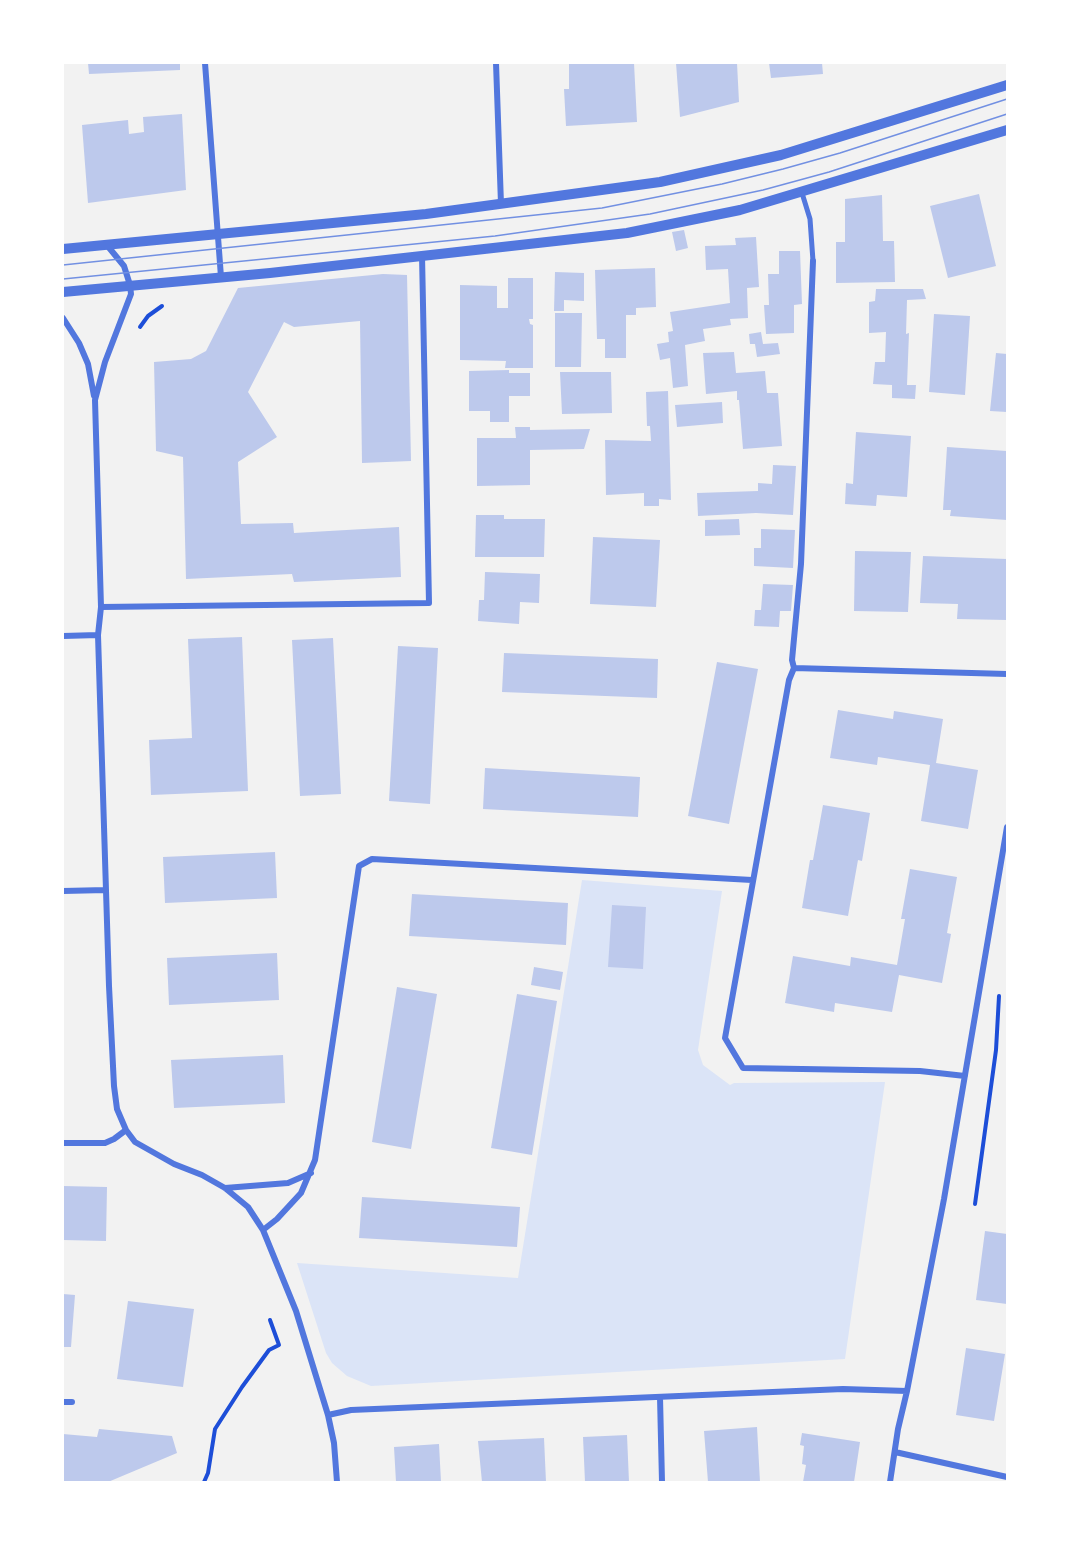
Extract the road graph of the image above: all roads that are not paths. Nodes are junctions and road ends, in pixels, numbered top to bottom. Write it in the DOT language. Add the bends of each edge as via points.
graph roads {
  1 [pos="205,63"];
  2 [pos="496,63"];
  3 [pos="1007,85"];
  4 [pos="1007,130"];
  5 [pos="802,193"];
  6 [pos="501,205"];
  7 [pos="217,233"];
  8 [pos="105,244"];
  9 [pos="64,250"];
  10 [pos="422,255"];
  11 [pos="813,261"];
  12 [pos="220,277"];
  13 [pos="130,285"];
  14 [pos="63,292"];
  15 [pos="63,318"];
  16 [pos="95,400"];
  17 [pos="101,607"];
  18 [pos="98,634"];
  19 [pos="63,636"];
  20 [pos="794,669"];
  21 [pos="1007,674"];
  22 [pos="1007,827"];
  23 [pos="752,880"];
  24 [pos="106,890"];
  25 [pos="63,891"];
  26 [pos="964,1076"];
  27 [pos="126,1130"];
  28 [pos="63,1143"];
  29 [pos="311,1173"];
  30 [pos="225,1188"];
  31 [pos="263,1230"];
  32 [pos="907,1391"];
  33 [pos="660,1397"];
  34 [pos="63,1402"];
  35 [pos="72,1402"];
  36 [pos="328,1415"];
  37 [pos="895,1452"];
  38 [pos="1007,1477"];
  39 [pos="337,1482"];
  40 [pos="662,1482"];
  41 [pos="890,1482"];
  1 -- 7 [label="street"];
  2 -- 6 [label="street"];
  3 -- 6 [label="street" via="780,156 639,185"];
  4 -- 5 [label="street"];
  5 -- 10 [label="street" via="627,233"];
  5 -- 11 [label="street" via="810,219"];
  6 -- 7 [label="street"];
  7 -- 8 [label="street"];
  7 -- 12 [label="street"];
  8 -- 9 [label="street"];
  8 -- 13 [label="street" via="120,259"];
  10 -- 12 [label="street"];
  10 -- 17 [label="street" via="429,603"];
  11 -- 20 [label="street"];
  12 -- 13 [label="street"];
  13 -- 14 [label="street"];
  13 -- 16 [label="street" via="129,301 117,325"];
  15 -- 16 [label="street" via="88,364"];
  16 -- 17 [label="street"];
  17 -- 18 [label="street"];
  18 -- 19 [label="street"];
  18 -- 24 [label="street"];
  20 -- 21 [label="street"];
  20 -- 23 [label="street"];
  22 -- 26 [label="street"];
  23 -- 26 [label="street" via="724,1038 743,1068 921,1071"];
  23 -- 29 [label="street" via="372,859 359,866 318,1148"];
  24 -- 25 [label="street"];
  24 -- 27 [label="street" via="114,1086 117,1109"];
  26 -- 32 [label="street"];
  27 -- 28 [label="street" via="105,1143"];
  27 -- 30 [label="street" via="135,1142"];
  29 -- 30 [label="street" via="288,1183"];
  29 -- 31 [label="street" via="301,1193"];
  30 -- 31 [label="street" via="248,1207"];
  31 -- 36 [label="street" via="296,1311"];
  32 -- 33 [label="street" via="843,1389"];
  32 -- 37 [label="street"];
  33 -- 36 [label="street" via="351,1410"];
  33 -- 40 [label="street"];
  34 -- 35 [label="street"];
  36 -- 39 [label="street"];
  37 -- 38 [label="street"];
  37 -- 41 [label="street"];
}
